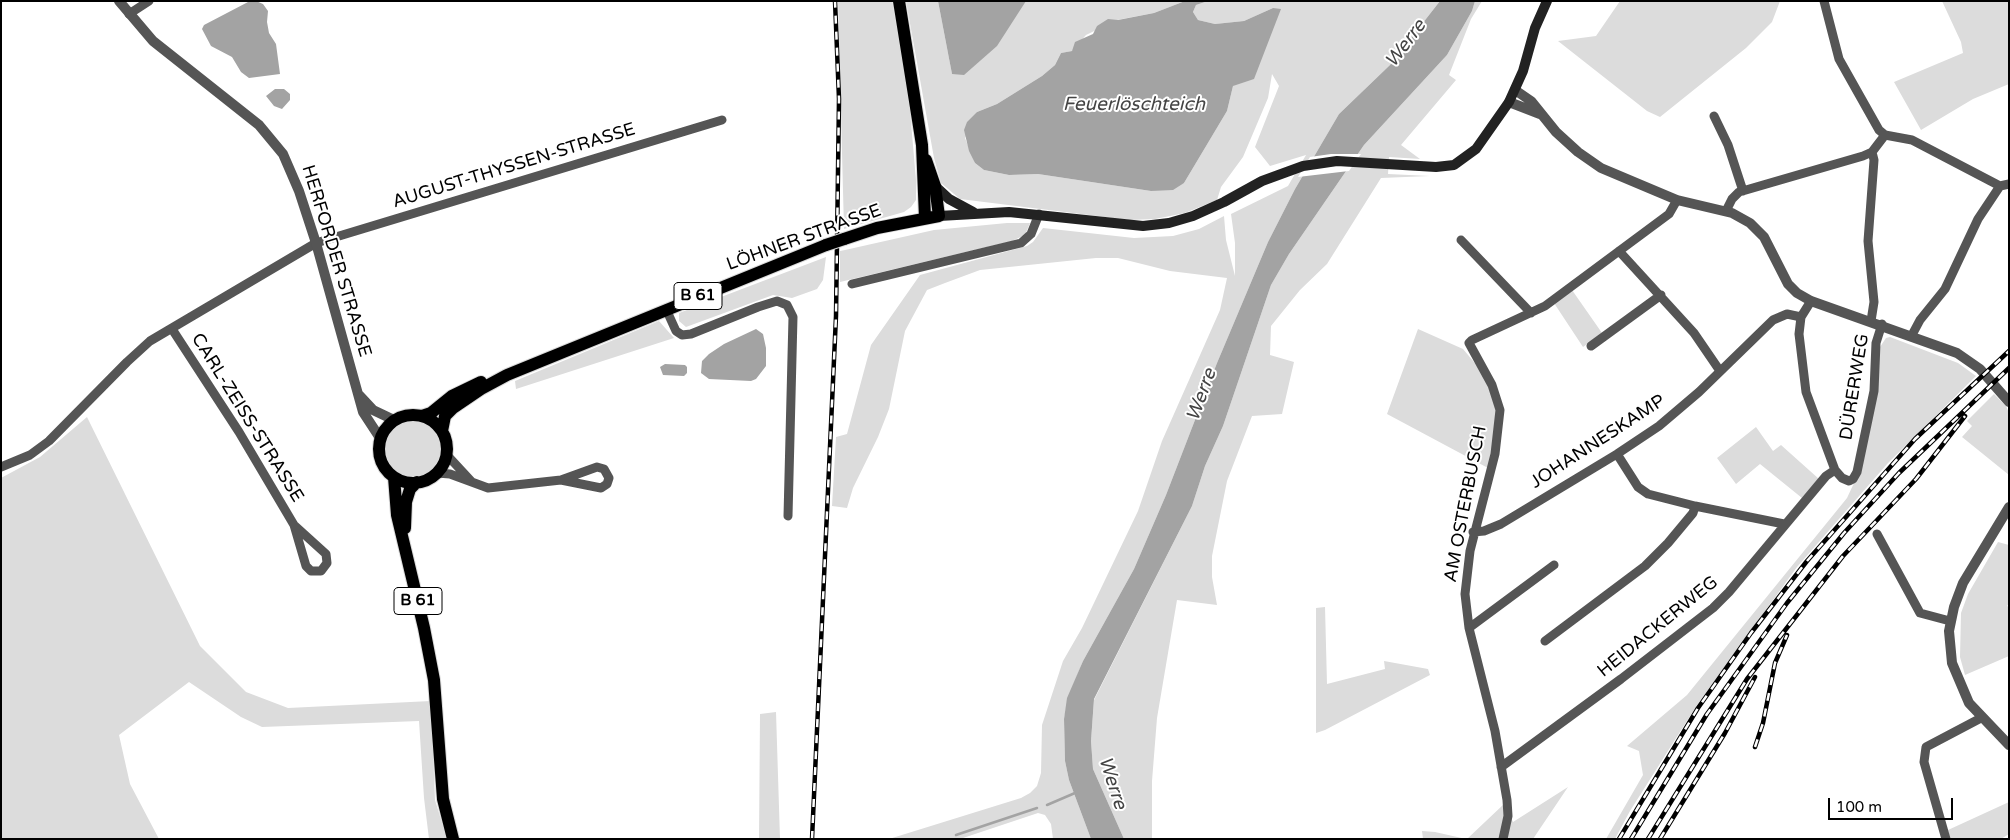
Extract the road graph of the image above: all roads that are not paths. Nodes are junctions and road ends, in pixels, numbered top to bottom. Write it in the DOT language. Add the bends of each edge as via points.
graph roads {
  1 [pos="119,1"];
  2 [pos="149,1"];
  3 [pos="899,1"];
  4 [pos="1547,1"];
  5 [pos="1824,1"];
  6 [pos="129,14"];
  7 [pos="1515,90"];
  8 [pos="1510,102"];
  9 [pos="1540,114"];
  10 [pos="1714,116"];
  11 [pos="722,120"];
  12 [pos="1885,135"];
  13 [pos="922,145"];
  14 [pos="1872,152"];
  15 [pos="2004,185"];
  16 [pos="935,186"];
  17 [pos="1743,192"];
  18 [pos="1677,200"];
  19 [pos="1726,211"];
  20 [pos="974,213"];
  21 [pos="1039,214"];
  22 [pos="939,216"];
  23 [pos="925,218"];
  24 [pos="1461,240"];
  25 [pos="316,243"];
  26 [pos="1619,251"];
  27 [pos="852,284"];
  28 [pos="1661,295"];
  29 [pos="1811,301"];
  30 [pos="666,309"];
  31 [pos="1531,313"];
  32 [pos="1801,317"];
  33 [pos="1871,321"];
  34 [pos="1882,324"];
  35 [pos="172,329"];
  36 [pos="1912,335"];
  37 [pos="1591,346"];
  38 [pos="1720,371"];
  39 [pos="507,375"];
  40 [pos="358,393"];
  41 [pos="2009,402"];
  42 [pos="422,416"];
  43 [pos="394,420"];
  44 [pos="442,431"];
  45 [pos="380,438"];
  46 [pos="446,454"];
  47 [pos="1617,454"];
  48 [pos="1,467"];
  49 [pos="1835,470"];
  50 [pos="437,473"];
  51 [pos="394,477"];
  52 [pos="561,480"];
  53 [pos="417,482"];
  54 [pos="472,482"];
  55 [pos="1695,506"];
  56 [pos="2009,507"];
  57 [pos="788,516"];
  58 [pos="1784,524"];
  59 [pos="294,525"];
  60 [pos="1473,532"];
  61 [pos="1878,534"];
  62 [pos="405,547"];
  63 [pos="1554,565"];
  64 [pos="1950,621"];
  65 [pos="1469,628"];
  66 [pos="1545,641"];
  67 [pos="1980,718"];
  68 [pos="2009,745"];
  69 [pos="1501,767"];
  70 [pos="453,839"];
  71 [pos="1503,839"];
  72 [pos="1946,839"];
  1 -- 6 [label="street, HERFORDER STRASSE"];
  2 -- 6 [label="street"];
  3 -- 13 [label="main road"];
  4 -- 7 [label="main road, LÖHNER STRASSE"];
  5 -- 12 [label="street" via="1838,59"];
  6 -- 25 [label="street, HERFORDER STRASSE" via="153,41 259,125 283,154"];
  7 -- 8 [label="main road, LÖHNER STRASSE"];
  7 -- 9 [label="street" via="1531,101"];
  8 -- 9 [label="street"];
  8 -- 21 [label="main road, LÖHNER STRASSE" via="1476,149 1463,160 1446,166 1337,161 1303,166 1280,173 1193,216 1169,223 1143,226"];
  9 -- 18 [label="street" via="1594,164"];
  10 -- 17 [label="street" via="1728,145"];
  11 -- 25 [label="street, AUGUST-THYSSEN-STRASSE"];
  12 -- 14 [label="street"];
  12 -- 15 [label="street" via="1912,140"];
  13 -- 16 [label="main road"];
  13 -- 23 [label="main road"];
  14 -- 17 [label="street"];
  14 -- 33 [label="street, DÜRERWEG" via="1868,241 1874,302"];
  15 -- 36 [label="street" via="1978,219 1944,290"];
  16 -- 20 [label="main road" via="949,199"];
  16 -- 22 [label="main road"];
  17 -- 19 [label="street" via="1732,199"];
  18 -- 19 [label="street"];
  18 -- 26 [label="street, AM OSTERBUSCH" via="1669,214"];
  19 -- 29 [label="street" via="1757,229 1788,284"];
  20 -- 21 [label="main road, LÖHNER STRASSE"];
  20 -- 22 [label="main road, LÖHNER STRASSE"];
  21 -- 27 [label="street" via="1031,234 1021,243"];
  22 -- 23 [label="main road, LÖHNER STRASSE / B 61"];
  23 -- 30 [label="main road, LÖHNER STRASSE / B 61, bridge" via="844,238"];
  24 -- 31 [label="street"];
  25 -- 35 [label="street, AUGUST-THYSSEN-STRASSE"];
  25 -- 40 [label="street, HERFORDER STRASSE"];
  26 -- 28 [label="street"];
  26 -- 31 [label="street, AM OSTERBUSCH"];
  28 -- 37 [label="street"];
  28 -- 38 [label="street" via="1694,333"];
  29 -- 32 [label="street"];
  29 -- 33 [label="street"];
  30 -- 39 [label="main road, LÖHNER STRASSE / B 61"];
  30 -- 57 [label="street" via="676,331 691,334 758,307 777,302 788,305 793,316"];
  31 -- 60 [label="street, AM OSTERBUSCH" via="1469,343 1492,385 1500,410 1495,454"];
  32 -- 38 [label="street, JOHANNESKAMP" via="1787,314 1773,320"];
  32 -- 49 [label="street" via="1799,334 1806,392"];
  33 -- 34 [label="street"];
  34 -- 36 [label="street"];
  34 -- 49 [label="street, DÜRERWEG" via="1876,343 1874,392 1857,472 1849,481"];
  35 -- 48 [label="street, AUGUST-THYSSEN-STRASSE" via="150,342 127,362 44,445"];
  35 -- 59 [label="street, CARL-ZEISS-STRASSE"];
  36 -- 41 [label="street" via="1972,362"];
  38 -- 47 [label="street, JOHANNESKAMP" via="1658,426"];
  39 -- 42 [label="main road, LÖHNER STRASSE / B 61" via="476,383"];
  39 -- 44 [label="main road, LÖHNER STRASSE / B 61" via="453,408 445,416"];
  40 -- 43 [label="street, HERFORDER STRASSE" via="373,410"];
  40 -- 45 [label="street, HERFORDER STRASSE" via="362,412"];
  42 -- 43 [label="main road" via="402,416"];
  42 -- 44 [label="main road" via="433,421"];
  43 -- 45 [label="main road"];
  44 -- 46 [label="main road"];
  45 -- 51 [label="main road" via="380,460"];
  46 -- 50 [label="main road"];
  46 -- 54 [label="street"];
  47 -- 55 [label="street" via="1643,492"];
  47 -- 60 [label="street, JOHANNESKAMP" via="1501,524"];
  49 -- 58 [label="street, HEIDACKERWEG"];
  50 -- 53 [label="main road"];
  50 -- 54 [label="street"];
  51 -- 53 [label="main road"];
  51 -- 62 [label="main road, B 61" via="397,515"];
  52 -- 52 [label="street" via="601,488 609,478 604,469 597,467"];
  52 -- 54 [label="street" via="488,488"];
  53 -- 62 [label="main road, B 61" via="410,489 406,502"];
  55 -- 58 [label="street"];
  55 -- 66 [label="street" via="1693,513 1646,566"];
  56 -- 64 [label="street" via="1963,583"];
  58 -- 69 [label="street, HEIDACKERWEG" via="1712,608"];
  59 -- 59 [label="street, CARL-ZEISS-STRASSE" via="306,566 314,572 321,571 327,563 326,554"];
  60 -- 65 [label="street, AM OSTERBUSCH" via="1465,594"];
  61 -- 64 [label="street" via="1920,613"];
  62 -- 70 [label="main road, B 61" via="434,680 443,799"];
  63 -- 65 [label="street"];
  64 -- 67 [label="street" via="1949,640 1956,677 1968,703"];
  65 -- 69 [label="street, AM OSTERBUSCH"];
  67 -- 68 [label="street"];
  67 -- 72 [label="street" via="1926,747 1924,762"];
  69 -- 71 [label="street, AM OSTERBUSCH" via="1508,800"];
}
